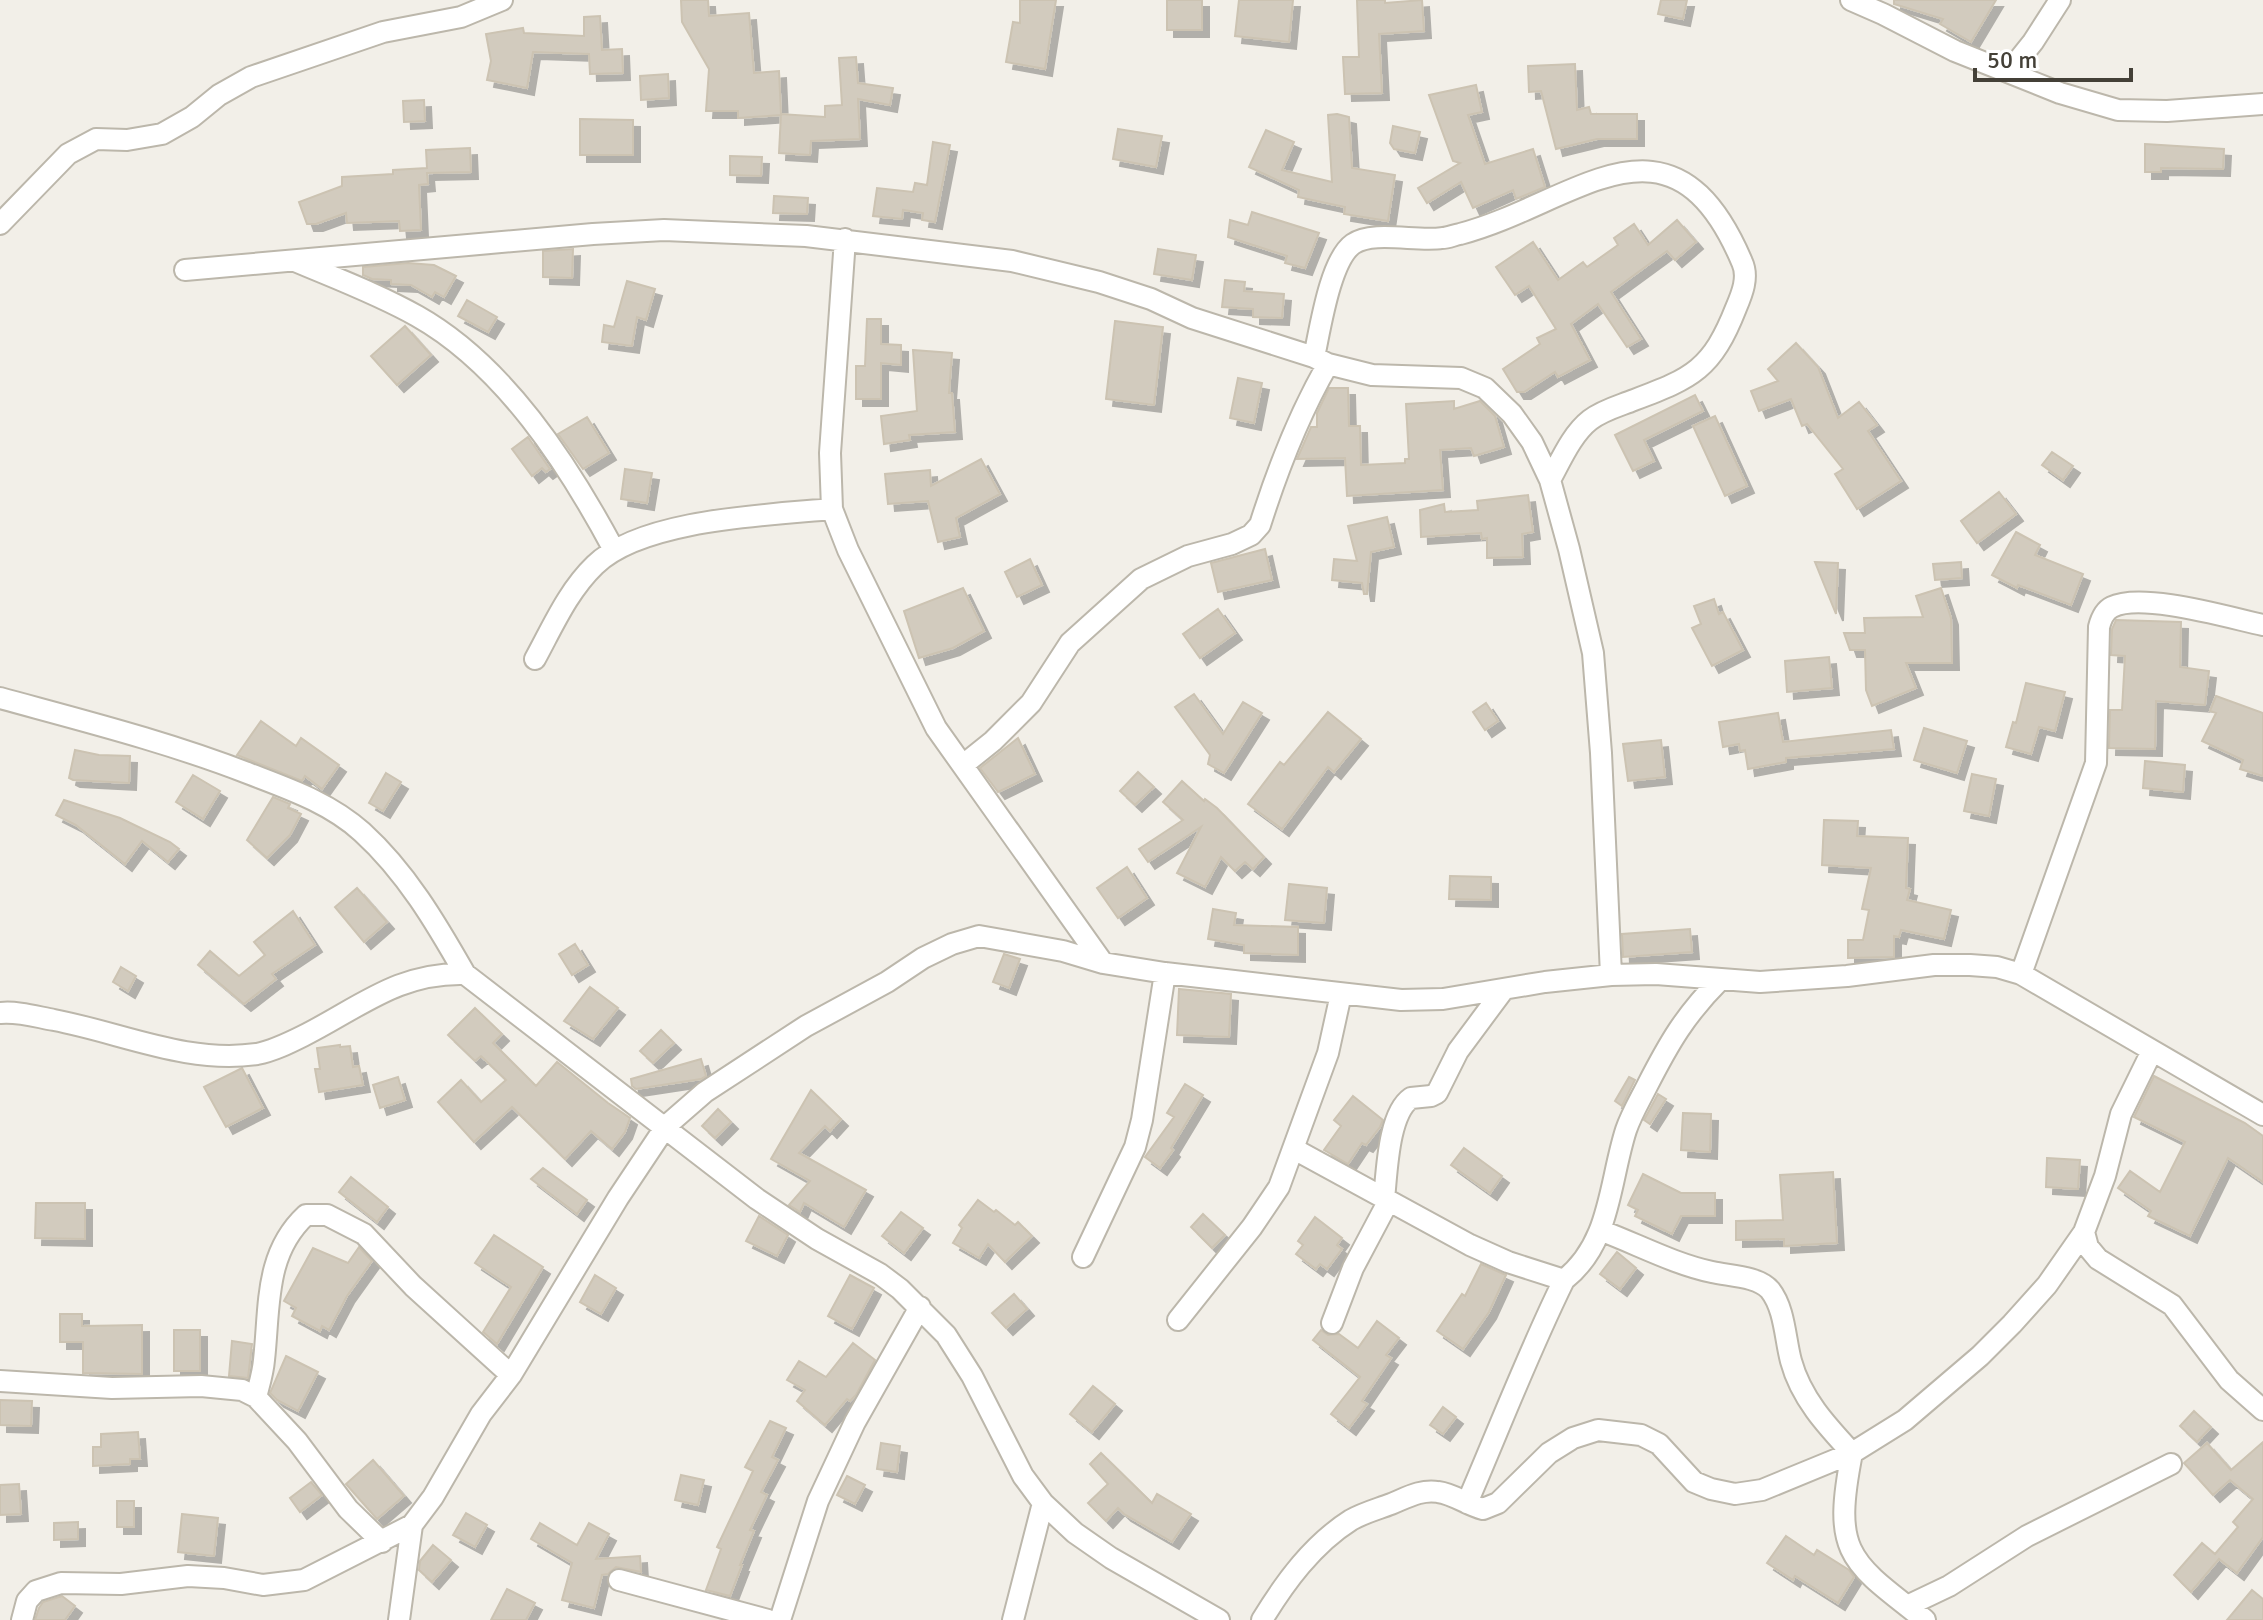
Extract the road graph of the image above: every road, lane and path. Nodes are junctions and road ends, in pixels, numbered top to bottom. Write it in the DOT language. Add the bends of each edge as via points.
graph roads {
  1 [pos="502,0"];
  2 [pos="1851,0"];
  3 [pos="2060,0"];
  4 [pos="2009,72"];
  5 [pos="2263,104"];
  6 [pos="0,224"];
  7 [pos="845,239"];
  8 [pos="292,260"];
  9 [pos="185,270"];
  10 [pos="1321,360"];
  11 [pos="1550,480"];
  12 [pos="832,509"];
  13 [pos="614,550"];
  14 [pos="2263,625"];
  15 [pos="535,659"];
  16 [pos="0,698"];
  17 [pos="963,765"];
  18 [pos="1103,963"];
  19 [pos="1165,973"];
  20 [pos="465,974"];
  21 [pos="2021,974"];
  22 [pos="1611,975"];
  23 [pos="1720,980"];
  24 [pos="1504,989"];
  25 [pos="1341,994"];
  26 [pos="0,1013"];
  27 [pos="2152,1051"];
  28 [pos="2263,1115"];
  29 [pos="666,1126"];
  30 [pos="1294,1149"];
  31 [pos="1386,1200"];
  32 [pos="1602,1231"];
  33 [pos="2084,1232"];
  34 [pos="1083,1257"];
  35 [pos="1564,1280"];
  36 [pos="920,1307"];
  37 [pos="1178,1320"];
  38 [pos="1332,1323"];
  39 [pos="511,1375"];
  40 [pos="0,1381"];
  41 [pos="256,1397"];
  42 [pos="2263,1410"];
  43 [pos="1852,1453"];
  44 [pos="2171,1464"];
  45 [pos="1043,1503"];
  46 [pos="1467,1503"];
  47 [pos="412,1525"];
  48 [pos="382,1542"];
  49 [pos="619,1580"];
  50 [pos="1907,1606"];
  51 [pos="22,1620"];
  52 [pos="399,1620"];
  53 [pos="768,1620"];
  54 [pos="780,1620"];
  55 [pos="1013,1620"];
  56 [pos="1219,1620"];
  57 [pos="1262,1620"];
  58 [pos="1925,1620"];
  1 -- 6 [label="street" via="461,17 383,32 251,77 162,134 96,139 68,154"];
  2 -- 4 [label="street"];
  3 -- 4 [label="street"];
  4 -- 5 [label="street" via="2118,110"];
  7 -- 8 [label="street" via="664,230"];
  7 -- 10 [label="street" via="1012,261 1099,282"];
  7 -- 12 [label="street" via="830,453"];
  8 -- 9 [label="street"];
  8 -- 13 [label="street" via="379,297 458,344 514,399 576,482"];
  10 -- 11 [label="street" via="1372,375 1461,378 1485,388 1532,442"];
  10 -- 11 [label="street" via="1326,299 1351,245 1368,238 1442,238 1479,229 1589,181 1644,169 1684,183 1720,221 1744,266 1744,286 1727,330 1702,369 1588,421"];
  10 -- 17 [label="street" via="1260,525 1232,544 1188,556 1141,579 1070,643 1031,703"];
  11 -- 22 [label="street" via="1593,653"];
  12 -- 13 [label="street" via="727,518"];
  12 -- 17 [label="street" via="919,696"];
  13 -- 15 [label="street" via="570,595"];
  14 -- 21 [label="street" via="2165,604 2131,603 2111,607 2102,616 2096,763"];
  16 -- 20 [label="street" via="133,733 295,791 332,810 397,869"];
  17 -- 18 [label="street"];
  18 -- 19 [label="street"];
  18 -- 29 [label="street" via="979,936 952,944 806,1026 705,1092"];
  19 -- 25 [label="street"];
  19 -- 34 [label="street" via="1135,1147"];
  20 -- 26 [label="street" via="411,979 288,1044 260,1053 193,1054"];
  20 -- 29 [label="street"];
  21 -- 23 [label="street" via="1997,967 1934,965 1806,980"];
  21 -- 27 [label="street"];
  22 -- 23 [label="street"];
  22 -- 24 [label="street"];
  23 -- 32 [label="street" via="1671,1039 1626,1129"];
  24 -- 25 [label="street" via="1443,999"];
  24 -- 31 [label="street" via="1458,1051 1437,1093 1411,1098 1400,1110"];
  25 -- 30 [label="street" via="1328,1053"];
  27 -- 28 [label="street"];
  27 -- 33 [label="street" via="2124,1106"];
  29 -- 36 [label="street" via="757,1199 880,1274"];
  29 -- 39 [label="street"];
  30 -- 31 [label="street"];
  30 -- 37 [label="street" via="1264,1211"];
  31 -- 35 [label="street" via="1495,1256"];
  31 -- 38 [label="street" via="1342,1290"];
  32 -- 35 [label="street" via="1577,1270"];
  32 -- 43 [label="street" via="1707,1271 1764,1285 1778,1306 1802,1390"];
  33 -- 42 [label="street" via="2098,1259 2172,1305 2229,1380"];
  33 -- 43 [label="street" via="2047,1285 1980,1356 1905,1420"];
  35 -- 46 [label="street"];
  36 -- 45 [label="street" via="972,1376 1023,1476"];
  36 -- 54 [label="street" via="855,1422 818,1501"];
  39 -- 41 [label="street" via="364,1234 327,1215 306,1215 276,1258"];
  39 -- 47 [label="street"];
  40 -- 41 [label="street" via="112,1388 227,1387"];
  41 -- 48 [label="street" via="348,1509"];
  43 -- 46 [label="street" via="1762,1490 1735,1494 1694,1482 1659,1444 1641,1435 1598,1430 1549,1453 1498,1503 1483,1509"];
  43 -- 50 [label="street" via="1845,1535 1861,1567"];
  44 -- 50 [label="street" via="2027,1536"];
  45 -- 55 [label="street"];
  45 -- 56 [label="street" via="1111,1558"];
  46 -- 57 [label="street" via="1450,1494 1419,1493 1353,1519 1307,1558"];
  47 -- 48 [label="street"];
  47 -- 52 [label="street"];
  48 -- 51 [label="street" via="304,1580 282,1584 188,1576 47,1586 27,1601"];
  49 -- 53 [label="street"];
  50 -- 58 [label="street"];
}
